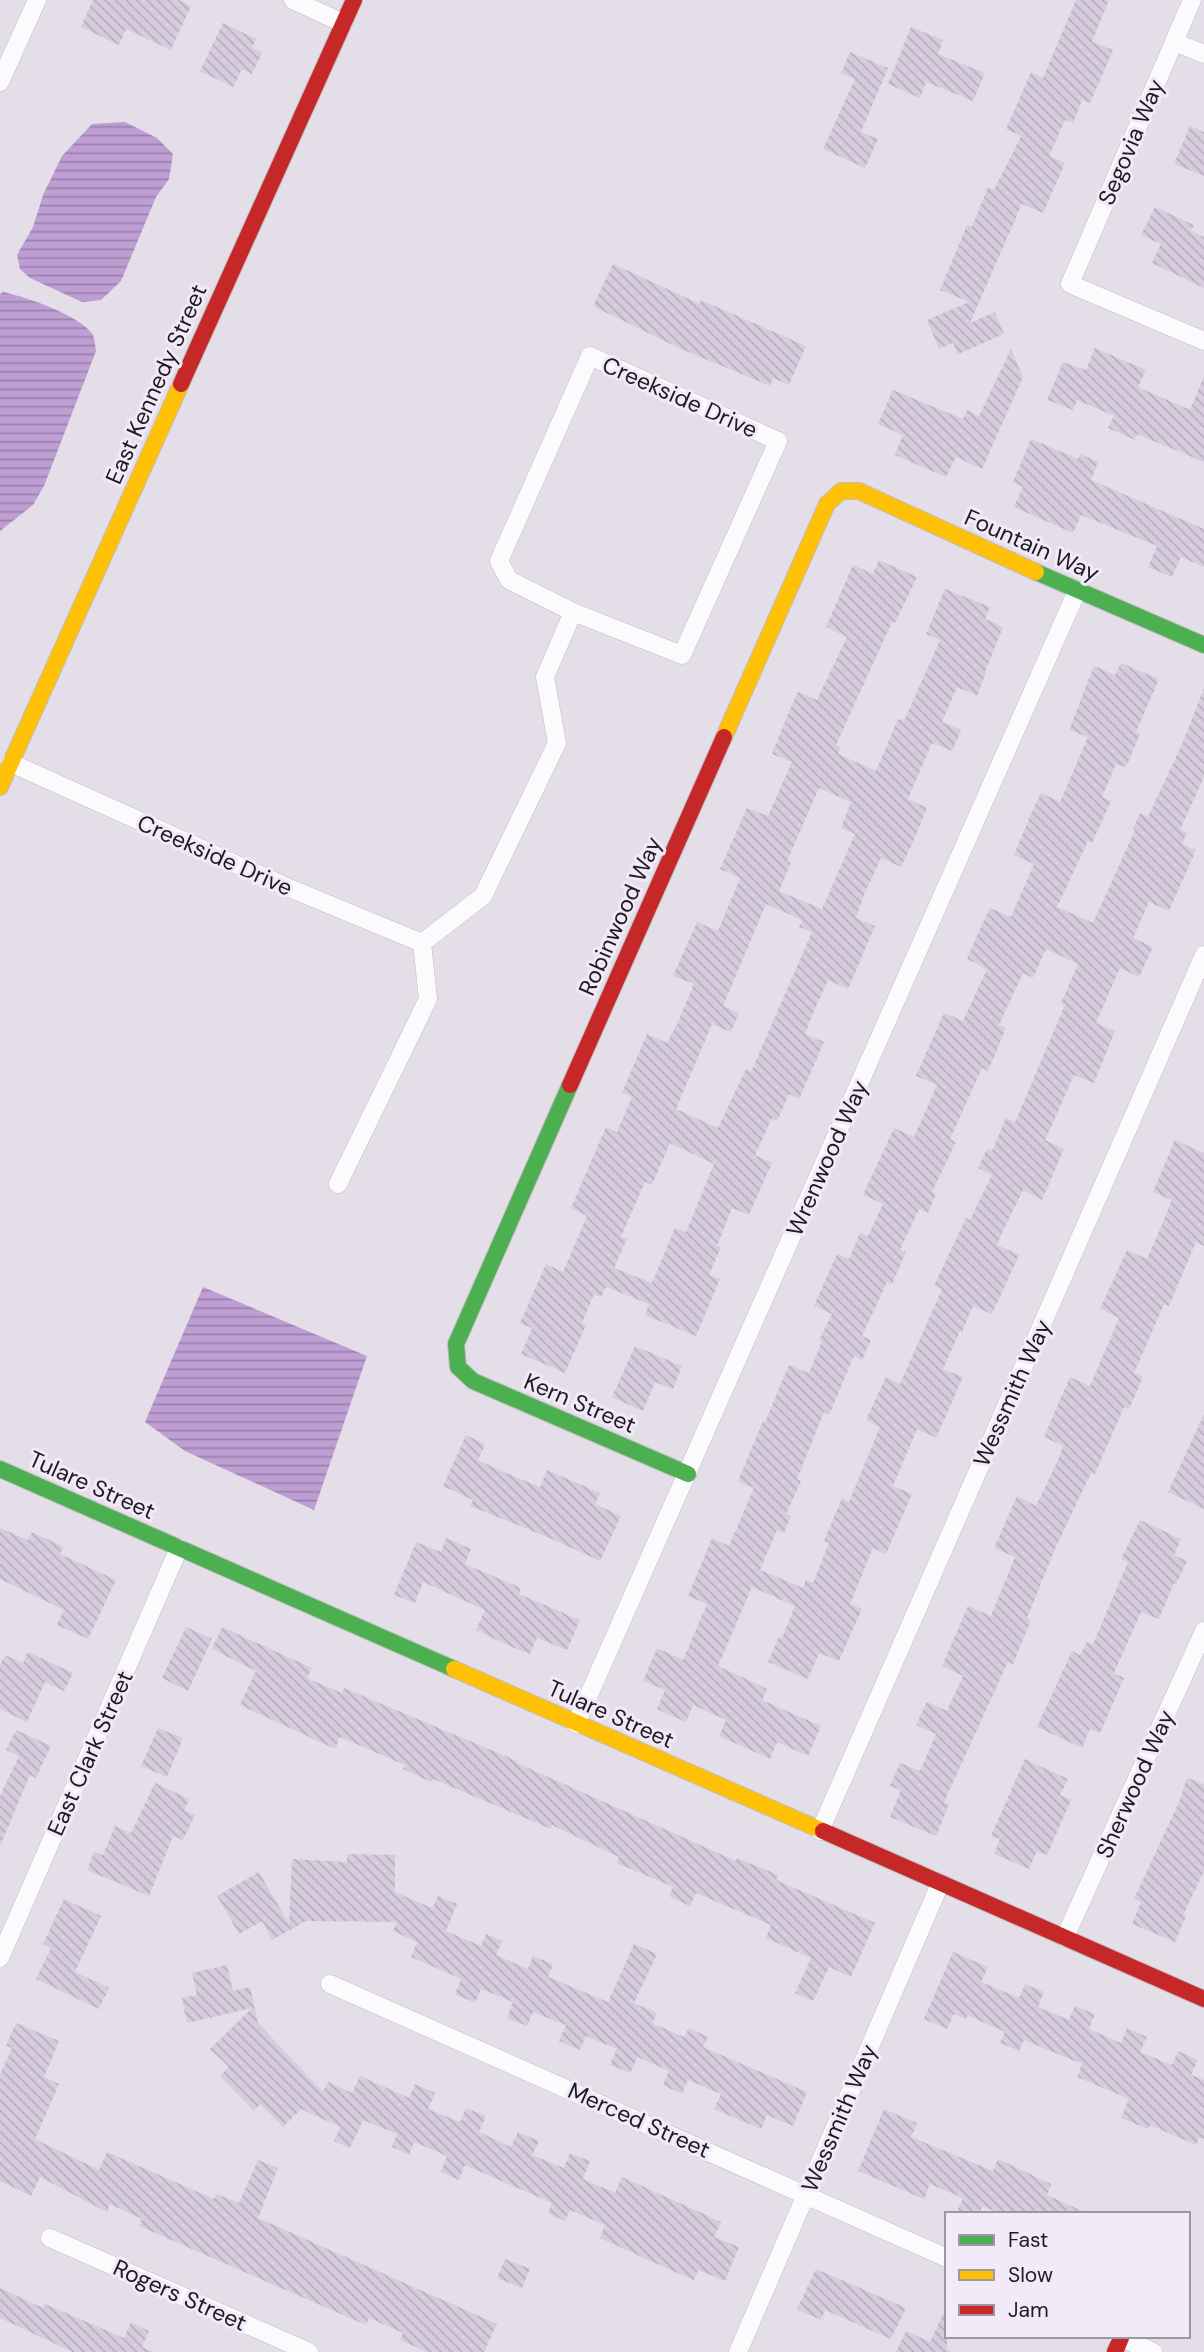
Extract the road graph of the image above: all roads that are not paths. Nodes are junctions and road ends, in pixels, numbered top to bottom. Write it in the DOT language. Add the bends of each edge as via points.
graph roads {
  1 [pos="37,0"];
  2 [pos="293,0"];
  3 [pos="354,0"];
  4 [pos="1192,0"];
  5 [pos="343,23"];
  6 [pos="1174,42"];
  7 [pos="1204,54"];
  8 [pos="0,82"];
  9 [pos="1204,341"];
  10 [pos="842,491"];
  11 [pos="1076,591"];
  12 [pos="573,611"];
  13 [pos="1204,645"];
  14 [pos="11,763"];
  15 [pos="0,787"];
  16 [pos="422,943"];
  17 [pos="1204,955"];
  18 [pos="338,1184"];
  19 [pos="458,1367"];
  20 [pos="0,1469"];
  21 [pos="688,1474"];
  22 [pos="179,1548"];
  23 [pos="1204,1631"];
  24 [pos="576,1724"];
  25 [pos="820,1831"];
  26 [pos="940,1884"];
  27 [pos="1065,1937"];
  28 [pos="0,1958"];
  29 [pos="330,1984"];
  30 [pos="1204,1999"];
  31 [pos="806,2194"];
  32 [pos="50,2238"];
  33 [pos="945,2257"];
  34 [pos="1118,2342"];
  35 [pos="309,2352"];
  36 [pos="738,2352"];
  37 [pos="1153,2352"];
  1 -- 8 [label="street"];
  2 -- 5 [label="street"];
  3 -- 5 [label="street, East Kennedy Street"];
  4 -- 6 [label="street, Segovia Way"];
  5 -- 14 [label="street, East Kennedy Street"];
  6 -- 7 [label="street"];
  6 -- 9 [label="street, Segovia Way" via="1070,284"];
  10 -- 11 [label="street, Fountain Way" via="859,491"];
  10 -- 19 [label="street, Robinwood Way" via="827,504 456,1344"];
  11 -- 13 [label="street, Fountain Way"];
  11 -- 21 [label="street, Wrenwood Way"];
  12 -- 12 [label="street, Creekside Drive" via="509,580 499,561 590,356 778,442 682,654"];
  12 -- 16 [label="street" via="545,677 557,743 483,896"];
  14 -- 15 [label="street, East Kennedy Street"];
  14 -- 16 [label="street, Creekside Drive"];
  16 -- 18 [label="street" via="428,999"];
  17 -- 25 [label="street, Wessmith Way"];
  19 -- 21 [label="street, Kern Street" via="473,1381"];
  20 -- 22 [label="street, Tulare Street"];
  21 -- 24 [label="street, Wrenwood Way"];
  22 -- 24 [label="street, Tulare Street"];
  22 -- 28 [label="street, East Clark Street"];
  23 -- 27 [label="street, Sherwood Way"];
  24 -- 25 [label="street, Tulare Street"];
  25 -- 26 [label="street, Tulare Street"];
  26 -- 27 [label="street, Tulare Street"];
  26 -- 31 [label="street, Wessmith Way"];
  27 -- 30 [label="street, Tulare Street"];
  29 -- 31 [label="street, Merced Street"];
  31 -- 33 [label="street, Merced Street"];
  31 -- 36 [label="street, Wessmith Way"];
  32 -- 35 [label="street, Rogers Street"];
  34 -- 37 [label="street"];
}
